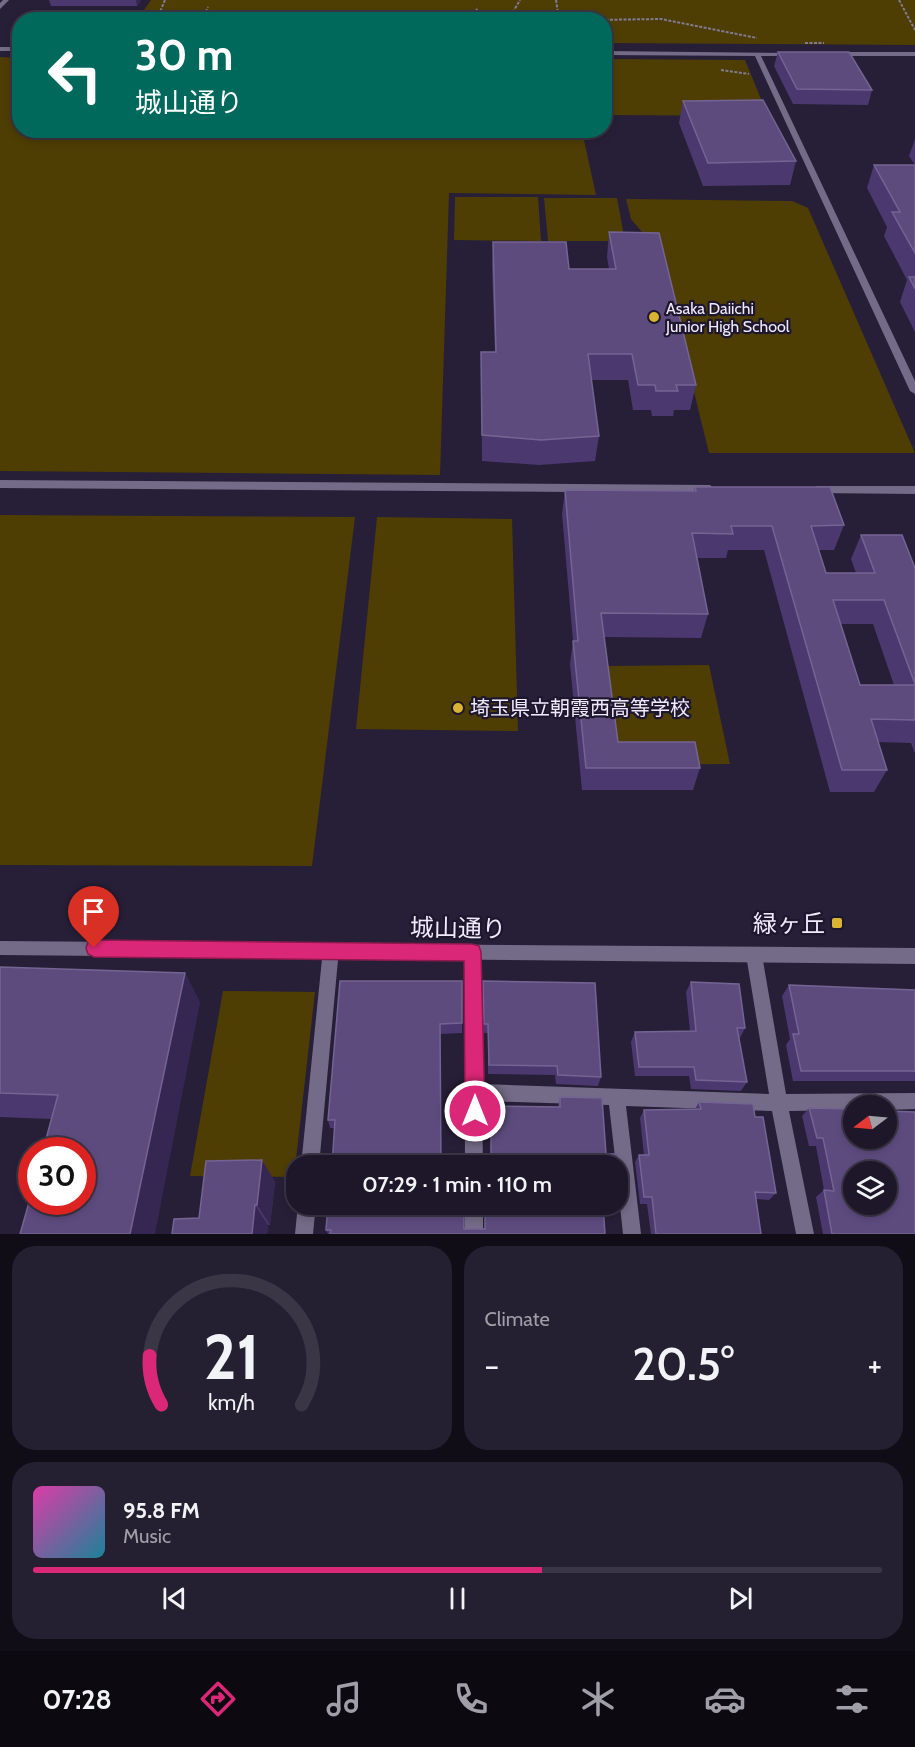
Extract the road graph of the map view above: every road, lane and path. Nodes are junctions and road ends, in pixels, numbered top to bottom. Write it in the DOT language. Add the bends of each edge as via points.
graph roads {
  1 [pos="6,0"];
  2 [pos="899,0"];
  3 [pos="0,7"];
  4 [pos="208,7"];
  5 [pos="477,7"];
  6 [pos="206,12"];
  7 [pos="476,12"];
  8 [pos="612,20"];
  9 [pos="915,30"];
  10 [pos="764,39"];
  11 [pos="801,43"];
  12 [pos="824,43"];
  13 [pos="612,53"];
  14 [pos="757,53"];
  15 [pos="807,54"];
  16 [pos="831,54"];
  17 [pos="915,54"];
  18 [pos="915,390"];
  19 [pos="0,484"];
  20 [pos="724,489"];
  21 [pos="807,490"];
  22 [pos="915,490"];
  23 [pos="0,948"];
  24 [pos="331,949"];
  25 [pos="472,952"];
  26 [pos="754,955"];
  27 [pos="915,956"];
  28 [pos="475,1092"];
  29 [pos="617,1099"];
  30 [pos="915,1101"];
  31 [pos="779,1103"];
  32 [pos="311,1155"];
  33 [pos="474,1155"];
  34 [pos="306,1215"];
  35 [pos="474,1215"];
  36 [pos="304,1234"];
  37 [pos="474,1234"];
  38 [pos="632,1234"];
  39 [pos="806,1234"];
  1 -- 3 [label="street"];
  2 -- 9 [label="path"];
  4 -- 6 [label="path"];
  5 -- 7 [label="path"];
  8 -- 10 [label="path" via="661,19"];
  11 -- 12 [label="path"];
  13 -- 14 [label="street"];
  14 -- 15 [label="street"];
  14 -- 18 [label="street"];
  16 -- 17 [label="street"];
  19 -- 20 [label="street"];
  21 -- 22 [label="street"];
  23 -- 24 [label="street, 城山通り"];
  24 -- 25 [label="street, 城山通り"];
  24 -- 32 [label="street"];
  25 -- 26 [label="street, 城山通り"];
  25 -- 28 [label="street"];
  26 -- 27 [label="street, 城山通り"];
  26 -- 31 [label="street"];
  28 -- 29 [label="street"];
  28 -- 33 [label="street"];
  29 -- 31 [label="street"];
  29 -- 38 [label="street"];
  30 -- 31 [label="street"];
  31 -- 39 [label="street"];
  34 -- 36 [label="street"];
  35 -- 37 [label="street"];
}
